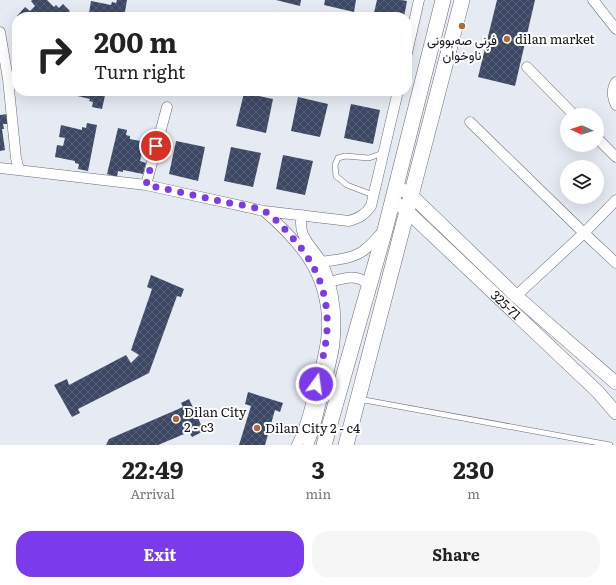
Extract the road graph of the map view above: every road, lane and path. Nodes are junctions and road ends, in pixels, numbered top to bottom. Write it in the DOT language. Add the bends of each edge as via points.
graph roads {
  1 [pos="420,0"];
  2 [pos="443,0"];
  3 [pos="462,0"];
  4 [pos="593,0"];
  5 [pos="616,29"];
  6 [pos="0,32"];
  7 [pos="412,32"];
  8 [pos="527,67"];
  9 [pos="616,82"];
  10 [pos="6,85"];
  11 [pos="397,96"];
  12 [pos="616,105"];
  13 [pos="167,107"];
  14 [pos="567,108"];
  15 [pos="470,122"];
  16 [pos="604,145"];
  17 [pos="383,153"];
  18 [pos="616,157"];
  19 [pos="0,168"];
  20 [pos="19,170"];
  21 [pos="146,185"];
  22 [pos="394,193"];
  23 [pos="373,195"];
  24 [pos="411,195"];
  25 [pos="616,200"];
  26 [pos="264,210"];
  27 [pos="407,210"];
  28 [pos="302,215"];
  29 [pos="385,230"];
  30 [pos="584,234"];
  31 [pos="317,262"];
  32 [pos="616,264"];
  33 [pos="325,284"];
  34 [pos="369,285"];
  35 [pos="516,296"];
  36 [pos="329,347"];
  37 [pos="616,383"];
  38 [pos="358,399"];
  39 [pos="616,413"];
  40 [pos="296,445"];
  41 [pos="308,445"];
  42 [pos="324,445"];
  43 [pos="346,445"];
  44 [pos="610,445"];
  1 -- 7 [label="street"];
  2 -- 22 [label="main road"];
  3 -- 24 [label="main road"];
  4 -- 5 [label="street"];
  6 -- 10 [label="street"];
  8 -- 14 [label="street"];
  9 -- 12 [label="street" via="612,93"];
  10 -- 20 [label="street"];
  11 -- 17 [label="street"];
  13 -- 21 [label="street"];
  15 -- 30 [label="street"];
  16 -- 18 [label="street"];
  17 -- 23 [label="street"];
  17 -- 23 [label="lane" via="369,158 345,156 338,158 335,165 336,176 347,185"];
  19 -- 20 [label="street"];
  20 -- 21 [label="street"];
  21 -- 26 [label="street"];
  22 -- 24 [label="street, 325-71"];
  22 -- 27 [label="street, 325-71"];
  22 -- 29 [label="main road"];
  23 -- 28 [label="street" via="371,206 358,219 349,221"];
  24 -- 27 [label="main road"];
  24 -- 35 [label="street, 325-71"];
  25 -- 30 [label="street"];
  26 -- 28 [label="street"];
  26 -- 31 [label="street"];
  27 -- 38 [label="main road"];
  27 -- 39 [label="street, 325-71" via="598,392"];
  28 -- 31 [label="street" via="300,229 315,252"];
  29 -- 31 [label="street" via="362,252"];
  29 -- 34 [label="main road"];
  30 -- 32 [label="street"];
  30 -- 35 [label="street"];
  31 -- 33 [label="street" via="319,277"];
  33 -- 34 [label="street" via="353,277 360,278"];
  33 -- 36 [label="street"];
  34 -- 42 [label="main road"];
  35 -- 37 [label="street, 325-71"];
  36 -- 40 [label="street" via="308,417"];
  36 -- 41 [label="street" via="329,372"];
  38 -- 43 [label="main road"];
  38 -- 44 [label="lane"];
}
